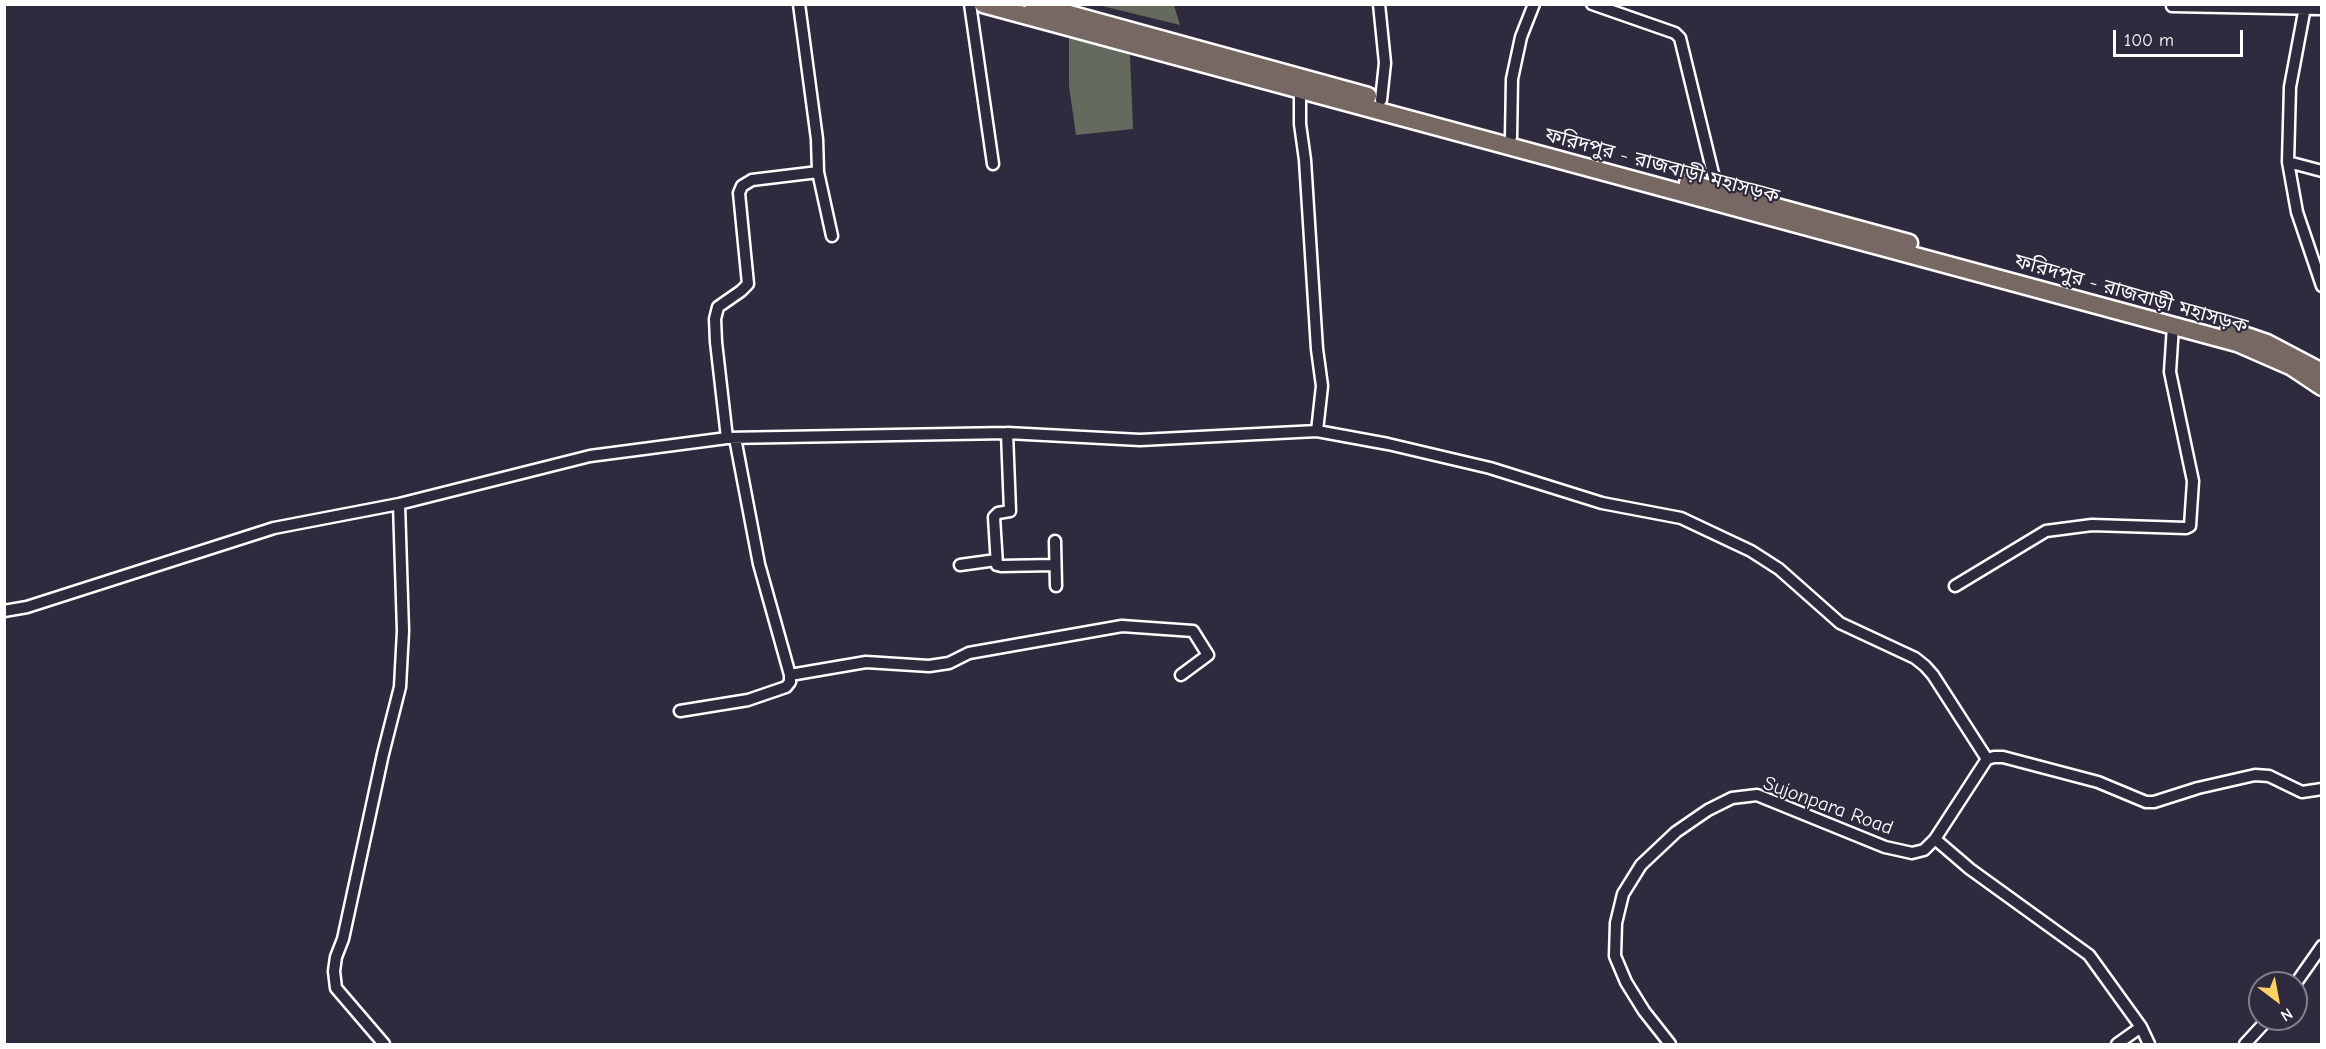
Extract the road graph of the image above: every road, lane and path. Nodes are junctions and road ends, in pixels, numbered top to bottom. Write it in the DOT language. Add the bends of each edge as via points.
graph roads {
  1 [pos="799,4"];
  2 [pos="970,4"];
  3 [pos="983,4"];
  4 [pos="1033,4"];
  5 [pos="1379,4"];
  6 [pos="1534,4"];
  7 [pos="1592,4"];
  8 [pos="2172,6"];
  9 [pos="2305,7"];
  10 [pos="2322,9"];
  11 [pos="1300,89"];
  12 [pos="1381,100"];
  13 [pos="1511,137"];
  14 [pos="2288,162"];
  15 [pos="993,164"];
  16 [pos="2322,171"];
  17 [pos="818,172"];
  18 [pos="1717,190"];
  19 [pos="832,236"];
  20 [pos="2322,286"];
  21 [pos="2173,326"];
  22 [pos="2322,372"];
  23 [pos="2322,387"];
  24 [pos="1317,431"];
  25 [pos="1007,433"];
  26 [pos="731,438"];
  27 [pos="399,504"];
  28 [pos="1055,540"];
  29 [pos="996,560"];
  30 [pos="960,565"];
  31 [pos="1054,565"];
  32 [pos="1056,586"];
  33 [pos="1955,586"];
  34 [pos="4,611"];
  35 [pos="790,675"];
  36 [pos="1182,675"];
  37 [pos="680,711"];
  38 [pos="1988,759"];
  39 [pos="2322,789"];
  40 [pos="1935,839"];
  41 [pos="2322,946"];
  42 [pos="2304,971"];
  43 [pos="2141,1027"];
  44 [pos="384,1044"];
  45 [pos="1670,1044"];
  46 [pos="2117,1044"];
  47 [pos="2149,1044"];
  1 -- 17 [label="street"];
  2 -- 15 [label="street"];
  3 -- 11 [label="main road, ফরিদপুর - রাজবাড়ী মহাসড়ক"];
  4 -- 12 [label="main road, ফরিদপুর - রাজবাড়ী মহাসড়ক"];
  5 -- 12 [label="street" via="1385,63"];
  6 -- 13 [label="street" via="1521,37 1512,79"];
  7 -- 18 [label="street" via="1680,38"];
  8 -- 9 [label="street"];
  9 -- 10 [label="street"];
  9 -- 14 [label="street" via="2290,87"];
  11 -- 21 [label="main road, ফরিদপুর - রাজবাড়ী মহাসড়ক"];
  11 -- 24 [label="street" via="1322,386"];
  12 -- 13 [label="main road, ফরিদপুর - রাজবাড়ী মহাসড়ক"];
  13 -- 18 [label="main road, ফরিদপুর - রাজবাড়ী মহাসড়ক"];
  14 -- 16 [label="street"];
  14 -- 20 [label="street" via="2297,212"];
  17 -- 19 [label="street"];
  17 -- 26 [label="street" via="752,180 739,193 748,284 718,308 715,319"];
  18 -- 22 [label="main road, ফরিদপুর - রাজবাড়ী মহাসড়ক" via="2243,334"];
  21 -- 23 [label="main road, ফরিদপুর - রাজবাড়ী মহাসড়ক" via="2237,343 2292,367"];
  21 -- 33 [label="street" via="2170,372 2193,481 2190,526 2092,525 2046,531"];
  24 -- 25 [label="street" via="1140,440"];
  24 -- 38 [label="street" via="1399,446 1490,468 1602,503 1681,518 1751,552 1788,575 1840,624 1925,666"];
  25 -- 26 [label="street"];
  25 -- 29 [label="street" via="1010,511 994,517"];
  26 -- 27 [label="street" via="590,456"];
  26 -- 35 [label="street" via="759,564"];
  27 -- 34 [label="street" via="273,528"];
  27 -- 44 [label="street" via="403,631 400,687 334,971 336,988"];
  28 -- 31 [label="street"];
  29 -- 30 [label="street"];
  29 -- 31 [label="street" via="1001,566"];
  31 -- 32 [label="street"];
  35 -- 36 [label="street" via="866,662 929,666 949,663 969,653 1122,627 1193,631 1208,655"];
  35 -- 37 [label="street" via="786,687 748,700"];
  38 -- 39 [label="street" via="2004,757 2063,772 2146,802 2255,775 2269,776 2302,792"];
  38 -- 40 [label="street"];
  40 -- 43 [label="street" via="2089,955"];
  40 -- 45 [label="street, Sujonpara Road" via="1924,850 1912,853 1885,847 1757,795 1732,798 1676,832 1641,865 1623,894 1615,945 1615,956 1626,982"];
  41 -- 42 [label="street"];
  43 -- 46 [label="street"];
  43 -- 47 [label="street"];
}
